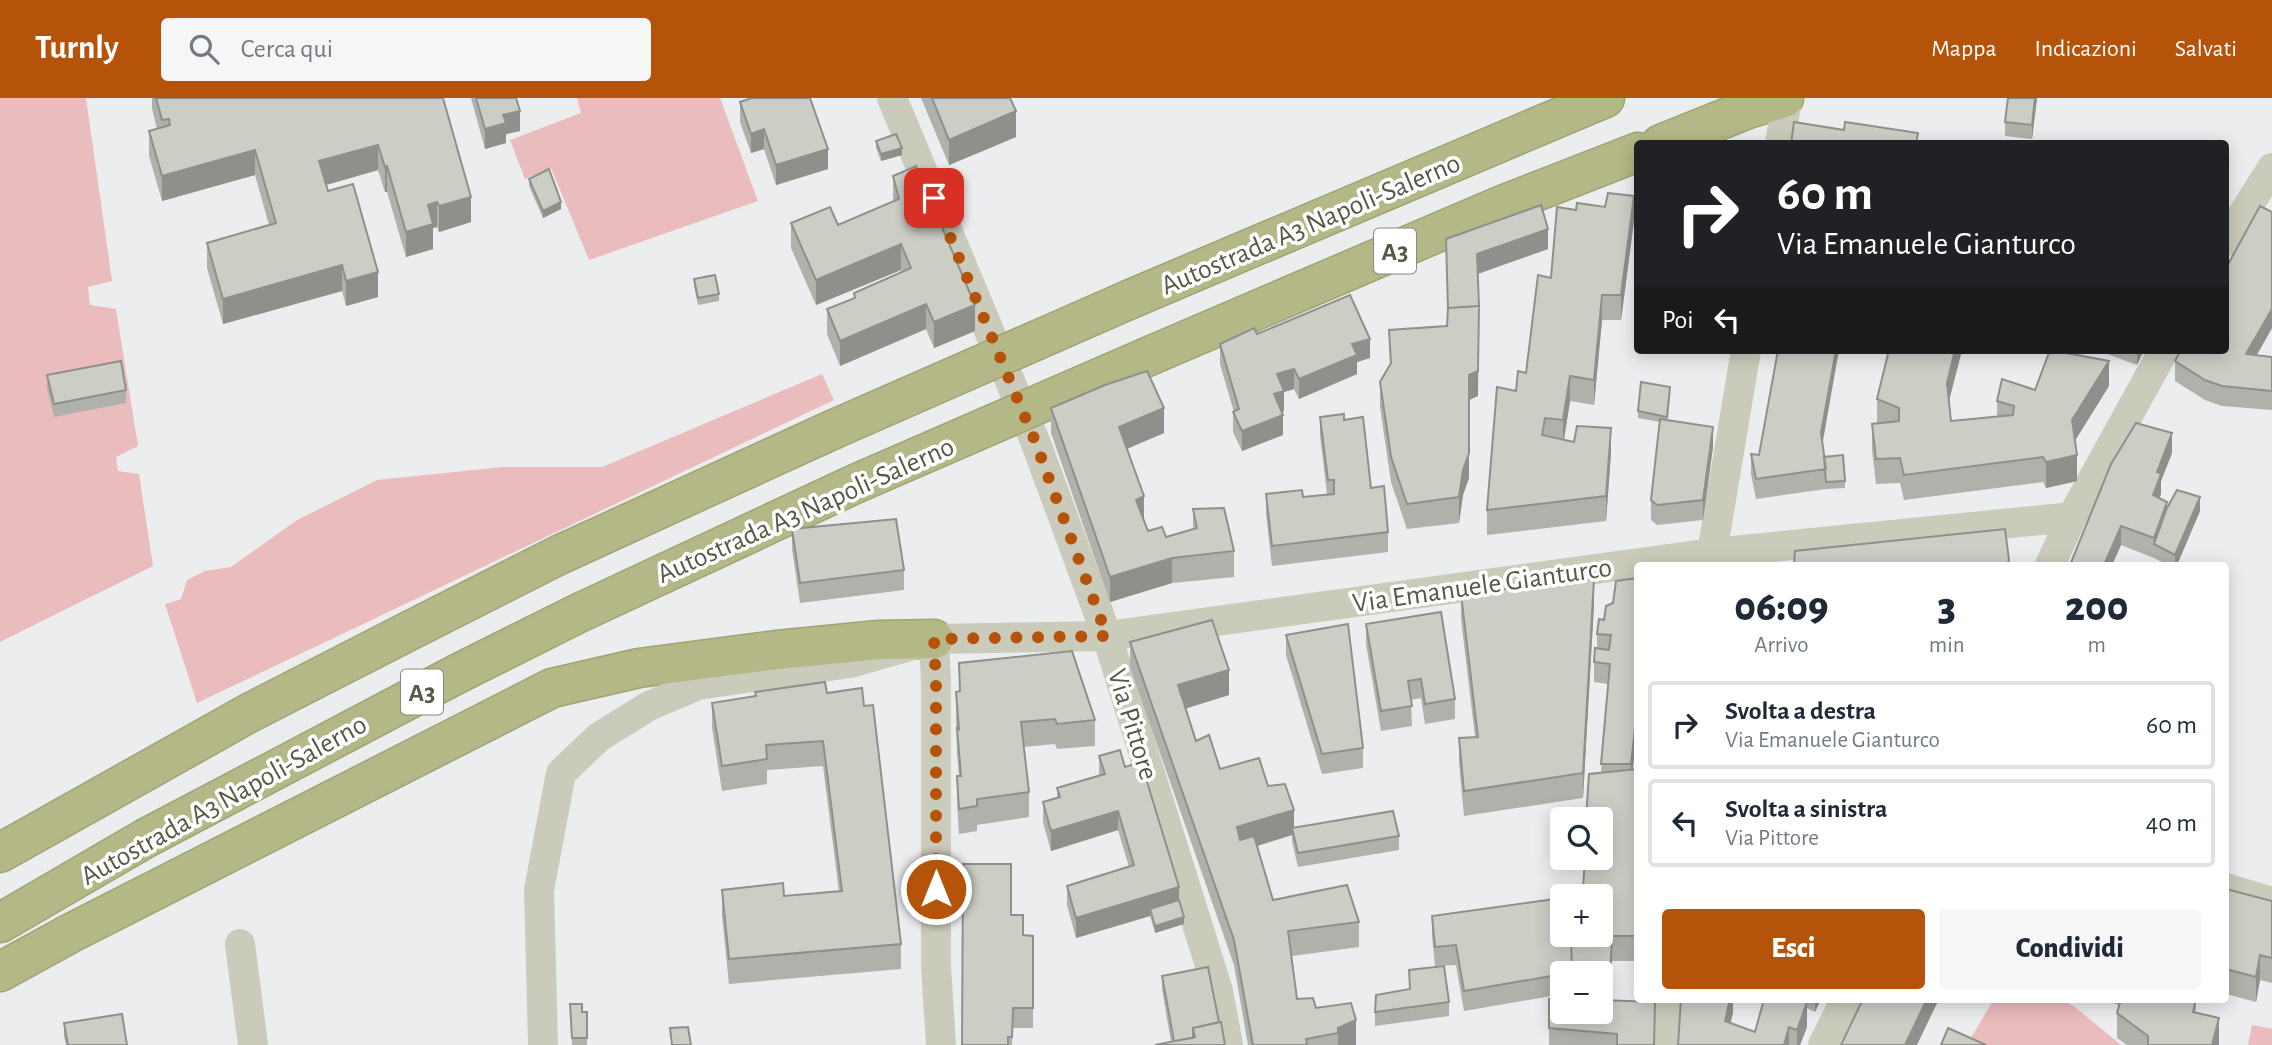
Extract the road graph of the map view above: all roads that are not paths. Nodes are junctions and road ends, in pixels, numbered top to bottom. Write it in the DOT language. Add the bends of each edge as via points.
graph roads {
  1 [pos="892,98"];
  2 [pos="1605,98"];
  3 [pos="1773,102"];
  4 [pos="1672,140"];
  5 [pos="1779,140"];
  6 [pos="1634,154"];
  7 [pos="2272,168"];
  8 [pos="2229,236"];
  9 [pos="1745,354"];
  10 [pos="2162,354"];
  11 [pos="2072,517"];
  12 [pos="1711,559"];
  13 [pos="1687,562"];
  14 [pos="2051,562"];
  15 [pos="1634,569"];
  16 [pos="1107,636"];
  17 [pos="934,639"];
  18 [pos="0,853"];
  19 [pos="2229,889"];
  20 [pos="2272,902"];
  21 [pos="0,923"];
  22 [pos="240,944"];
  23 [pos="0,972"];
  24 [pos="1668,1003"];
  25 [pos="1844,1003"];
  26 [pos="253,1045"];
  27 [pos="543,1045"];
  28 [pos="941,1045"];
  29 [pos="1228,1045"];
  30 [pos="1665,1045"];
  31 [pos="1823,1045"];
  1 -- 16 [label="street, Via Pittore" via="1035,441"];
  2 -- 18 [label="highway, Autostrada A3 Napoli-Salerno / A3, bridge" via="1133,298 559,555 249,713"];
  3 -- 4 [label="highway"];
  3 -- 5 [label="street"];
  6 -- 21 [label="highway, Autostrada A3 Napoli-Salerno / A3, bridge" via="1154,354 855,484 579,612 146,838"];
  7 -- 8 [label="street"];
  9 -- 12 [label="street"];
  10 -- 11 [label="street"];
  11 -- 12 [label="street, Via Emanuele Gianturco"];
  11 -- 14 [label="street"];
  12 -- 13 [label="street, Via Emanuele Gianturco"];
  15 -- 16 [label="street, Via Emanuele Gianturco"];
  16 -- 17 [label="street, Via Emanuele Gianturco"];
  16 -- 29 [label="street, Via Pittore" via="1218,991"];
  17 -- 23 [label="highway" via="853,643 639,668 552,688"];
  17 -- 27 [label="street, Via Emanuele Gianturco" via="850,663 698,685 649,706 599,737 561,773 539,890"];
  17 -- 28 [label="street" via="936,966"];
  19 -- 20 [label="street"];
  22 -- 26 [label="street"];
  24 -- 30 [label="street"];
  25 -- 31 [label="street"];
}
